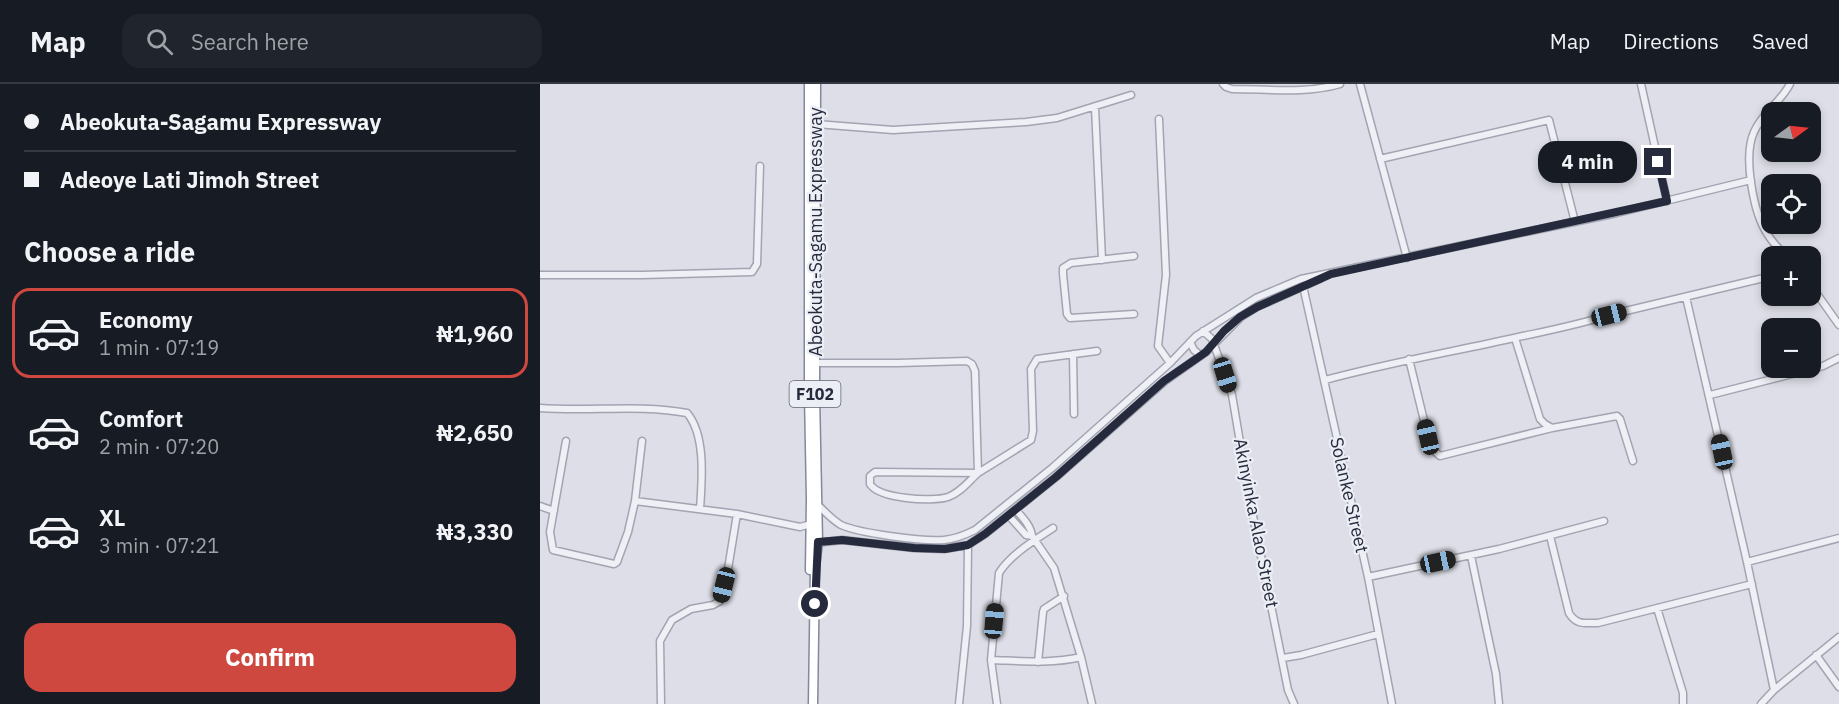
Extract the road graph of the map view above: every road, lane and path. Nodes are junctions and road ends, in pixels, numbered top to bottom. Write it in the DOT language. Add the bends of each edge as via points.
graph roads {
  1 [pos="809,84"];
  2 [pos="816,84"];
  3 [pos="1223,84"];
  4 [pos="1340,84"];
  5 [pos="1360,84"];
  6 [pos="1641,84"];
  7 [pos="1790,84"];
  8 [pos="1131,95"];
  9 [pos="1095,107"];
  10 [pos="1159,119"];
  11 [pos="816,124"];
  12 [pos="1380,159"];
  13 [pos="760,166"];
  14 [pos="1751,180"];
  15 [pos="1667,201"];
  16 [pos="1575,222"];
  17 [pos="1777,246"];
  18 [pos="1134,256"];
  19 [pos="1407,258"];
  20 [pos="1102,260"];
  21 [pos="540,274"];
  22 [pos="1331,274"];
  23 [pos="1761,279"];
  24 [pos="1303,286"];
  25 [pos="1686,297"];
  26 [pos="1821,300"];
  27 [pos="1134,314"];
  28 [pos="1839,325"];
  29 [pos="1203,331"];
  30 [pos="1515,338"];
  31 [pos="1190,342"];
  32 [pos="1213,344"];
  33 [pos="1097,351"];
  34 [pos="1073,354"];
  35 [pos="1200,355"];
  36 [pos="1839,358"];
  37 [pos="1409,359"];
  38 [pos="816,363"];
  39 [pos="1170,363"];
  40 [pos="1325,380"];
  41 [pos="1710,395"];
  42 [pos="540,408"];
  43 [pos="1074,414"];
  44 [pos="1552,428"];
  45 [pos="566,441"];
  46 [pos="642,441"];
  47 [pos="1633,461"];
  48 [pos="978,473"];
  49 [pos="635,501"];
  50 [pos="814,502"];
  51 [pos="540,506"];
  52 [pos="700,509"];
  53 [pos="1016,510"];
  54 [pos="554,511"];
  55 [pos="737,514"];
  56 [pos="1009,516"];
  57 [pos="1604,521"];
  58 [pos="811,524"];
  59 [pos="843,526"];
  60 [pos="1053,528"];
  61 [pos="867,531"];
  62 [pos="1550,536"];
  63 [pos="1033,538"];
  64 [pos="1839,538"];
  65 [pos="842,540"];
  66 [pos="865,541"];
  67 [pos="814,544"];
  68 [pos="968,545"];
  69 [pos="1472,555"];
  70 [pos="1747,561"];
  71 [pos="1368,577"];
  72 [pos="1752,584"];
  73 [pos="1064,596"];
  74 [pos="1657,608"];
  75 [pos="1378,634"];
  76 [pos="1839,637"];
  77 [pos="1816,655"];
  78 [pos="1081,657"];
  79 [pos="1283,658"];
  80 [pos="991,660"];
  81 [pos="1038,662"];
  82 [pos="1839,687"];
  83 [pos="1774,690"];
  84 [pos="661,704"];
  85 [pos="807,704"];
  86 [pos="813,704"];
  87 [pos="959,704"];
  88 [pos="997,704"];
  89 [pos="1092,704"];
  90 [pos="1294,704"];
  91 [pos="1392,704"];
  92 [pos="1499,704"];
  93 [pos="1683,704"];
  94 [pos="1761,704"];
  1 -- 50 [label="highway, Abeokuta-Sagamu Expressway / F102" via="809,393"];
  2 -- 11 [label="highway, Abeokuta-Sagamu Expressway / F102"];
  3 -- 4 [label="street" via="1232,88 1290,90"];
  5 -- 12 [label="street"];
  6 -- 15 [label="street"];
  7 -- 14 [label="street" via="1754,132 1750,147"];
  8 -- 9 [label="street"];
  9 -- 11 [label="street" via="1026,122 893,130"];
  9 -- 20 [label="street"];
  10 -- 39 [label="street" via="1166,275 1158,346"];
  11 -- 38 [label="highway, Abeokuta-Sagamu Expressway / F102"];
  12 -- 16 [label="street" via="1549,120"];
  12 -- 19 [label="street"];
  13 -- 21 [label="street" via="757,264 752,272"];
  14 -- 15 [label="street"];
  14 -- 17 [label="street" via="1760,219"];
  15 -- 16 [label="street"];
  16 -- 19 [label="street"];
  18 -- 20 [label="street"];
  19 -- 22 [label="street"];
  20 -- 27 [label="street" via="1071,263 1063,268 1067,314 1070,318"];
  22 -- 24 [label="street"];
  22 -- 29 [label="street" via="1275,288"];
  23 -- 25 [label="street"];
  24 -- 32 [label="street" via="1240,317"];
  24 -- 40 [label="street, Solanke Street"];
  25 -- 30 [label="street"];
  25 -- 41 [label="street"];
  26 -- 28 [label="street"];
  29 -- 31 [label="street"];
  29 -- 32 [label="street, Akinyinka Alao Street" via="1211,336"];
  30 -- 37 [label="street"];
  30 -- 44 [label="street" via="1540,418"];
  31 -- 35 [label="street"];
  31 -- 39 [label="street"];
  32 -- 35 [label="street"];
  32 -- 79 [label="street, Akinyinka Alao Street" via="1237,417"];
  33 -- 34 [label="street"];
  34 -- 43 [label="street"];
  34 -- 48 [label="street" via="1033,362 1031,440"];
  35 -- 53 [label="street" via="1164,381"];
  36 -- 41 [label="street" via="1823,366"];
  37 -- 40 [label="street"];
  37 -- 44 [label="street" via="1428,437 1432,449 1440,456"];
  38 -- 48 [label="street" via="968,361 975,371"];
  38 -- 50 [label="highway, Abeokuta-Sagamu Expressway / F102"];
  39 -- 61 [label="street" via="975,531 944,540"];
  40 -- 71 [label="street, Solanke Street"];
  41 -- 70 [label="street"];
  42 -- 52 [label="street" via="687,413 693,420 703,469"];
  44 -- 47 [label="street" via="1617,416"];
  45 -- 54 [label="street"];
  46 -- 49 [label="street"];
  48 -- 48 [label="street" via="875,472 870,476 870,484 883,493 929,499 957,492"];
  49 -- 52 [label="street"];
  49 -- 54 [label="street" via="628,532 614,564 553,550 550,532"];
  50 -- 58 [label="highway, Abeokuta-Sagamu Expressway / F102"];
  50 -- 59 [label="street"];
  50 -- 67 [label="highway, Abeokuta-Sagamu Expressway / F102"];
  51 -- 54 [label="street"];
  52 -- 55 [label="street"];
  53 -- 56 [label="street"];
  53 -- 63 [label="street"];
  55 -- 58 [label="street" via="800,527"];
  55 -- 84 [label="street" via="720,601 691,609 672,620 660,641"];
  56 -- 63 [label="street"];
  56 -- 68 [label="street"];
  57 -- 62 [label="street"];
  58 -- 67 [label="highway, Abeokuta-Sagamu Expressway / F102"];
  59 -- 61 [label="street"];
  59 -- 65 [label="street"];
  60 -- 63 [label="street"];
  61 -- 66 [label="street"];
  62 -- 69 [label="street"];
  62 -- 74 [label="street" via="1573,620 1598,623"];
  63 -- 73 [label="street" via="1054,568"];
  63 -- 80 [label="street" via="999,573"];
  64 -- 70 [label="street"];
  65 -- 66 [label="street"];
  65 -- 67 [label="street"];
  66 -- 68 [label="street" via="914,548"];
  67 -- 85 [label="highway, Abeokuta-Sagamu Expressway / F102"];
  67 -- 86 [label="highway, Abeokuta-Sagamu Expressway / F102"];
  68 -- 87 [label="street" via="967,626"];
  69 -- 71 [label="street"];
  69 -- 92 [label="street"];
  70 -- 72 [label="street"];
  71 -- 75 [label="street, Solanke Street"];
  72 -- 74 [label="street"];
  72 -- 83 [label="street"];
  73 -- 78 [label="street"];
  73 -- 81 [label="street" via="1044,609"];
  74 -- 93 [label="street"];
  75 -- 79 [label="street"];
  75 -- 91 [label="street, Solanke Street"];
  76 -- 77 [label="street"];
  77 -- 82 [label="street"];
  77 -- 83 [label="street"];
  78 -- 81 [label="street"];
  78 -- 89 [label="street"];
  79 -- 90 [label="street, Akinyinka Alao Street"];
  80 -- 81 [label="street"];
  80 -- 88 [label="street"];
  83 -- 94 [label="street"];
}
